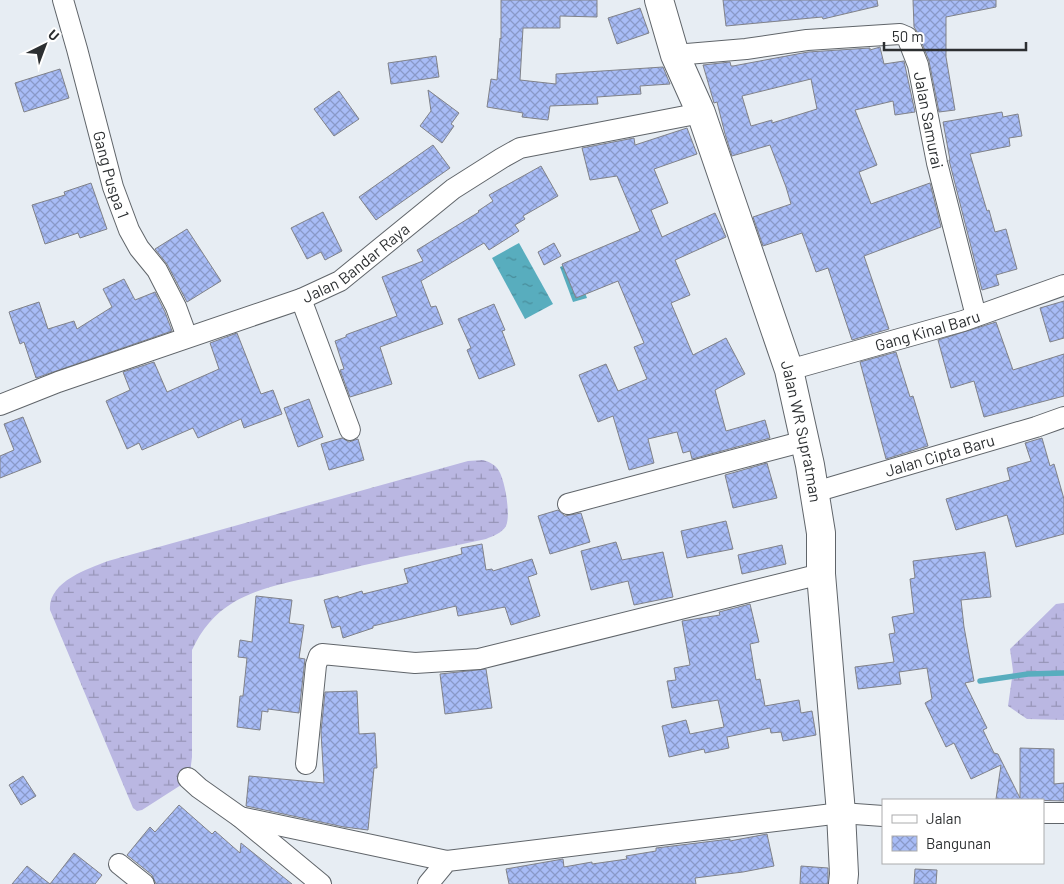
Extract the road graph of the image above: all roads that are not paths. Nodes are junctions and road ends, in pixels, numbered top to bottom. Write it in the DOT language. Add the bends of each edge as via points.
graph roads {
  1 [pos="63,0"];
  2 [pos="659,0"];
  3 [pos="675,55"];
  4 [pos="701,113"];
  5 [pos="1064,285"];
  6 [pos="301,299"];
  7 [pos="976,316"];
  8 [pos="187,337"];
  9 [pos="790,370"];
  10 [pos="0,405"];
  11 [pos="1064,416"];
  12 [pos="350,430"];
  13 [pos="805,441"];
  14 [pos="815,492"];
  15 [pos="568,504"];
  16 [pos="821,574"];
  17 [pos="306,764"];
  18 [pos="188,778"];
  19 [pos="1044,812"];
  20 [pos="841,813"];
  21 [pos="1064,813"];
  22 [pos="882,816"];
  23 [pos="240,817"];
  24 [pos="446,861"];
  25 [pos="119,864"];
  26 [pos="144,884"];
  27 [pos="321,884"];
  28 [pos="428,884"];
  29 [pos="843,884"];
  1 -- 8 [label="street, Gang Puspa 1" via="113,187 128,230 157,270"];
  2 -- 3 [label="highway, Jalan WR Supratman"];
  3 -- 4 [label="highway, Jalan WR Supratman"];
  3 -- 7 [label="street, Jalan Samurai" via="746,50 807,40 900,34 907,37 918,64 937,163"];
  4 -- 6 [label="street, Jalan Bandar Raya" via="520,148 453,189 340,281"];
  4 -- 9 [label="highway, Jalan WR Supratman"];
  5 -- 7 [label="street, Gang Kinal Baru"];
  6 -- 8 [label="street, Jalan Bandar Raya"];
  6 -- 12 [label="street"];
  7 -- 9 [label="street, Gang Kinal Baru"];
  8 -- 10 [label="street, Jalan Bandar Raya"];
  9 -- 13 [label="highway, Jalan WR Supratman"];
  11 -- 14 [label="street, Jalan Cipta Baru"];
  13 -- 14 [label="highway, Jalan WR Supratman"];
  13 -- 15 [label="street"];
  14 -- 16 [label="highway, Jalan WR Supratman" via="821,533"];
  16 -- 17 [label="street" via="479,659 415,663 322,654 316,664"];
  16 -- 20 [label="highway, Jalan WR Supratman"];
  18 -- 23 [label="street"];
  19 -- 21 [label="street"];
  20 -- 22 [label="street"];
  20 -- 24 [label="street"];
  20 -- 29 [label="highway, Jalan WR Supratman"];
  23 -- 24 [label="street"];
  23 -- 27 [label="street"];
  24 -- 28 [label="street"];
  25 -- 26 [label="street"];
}
